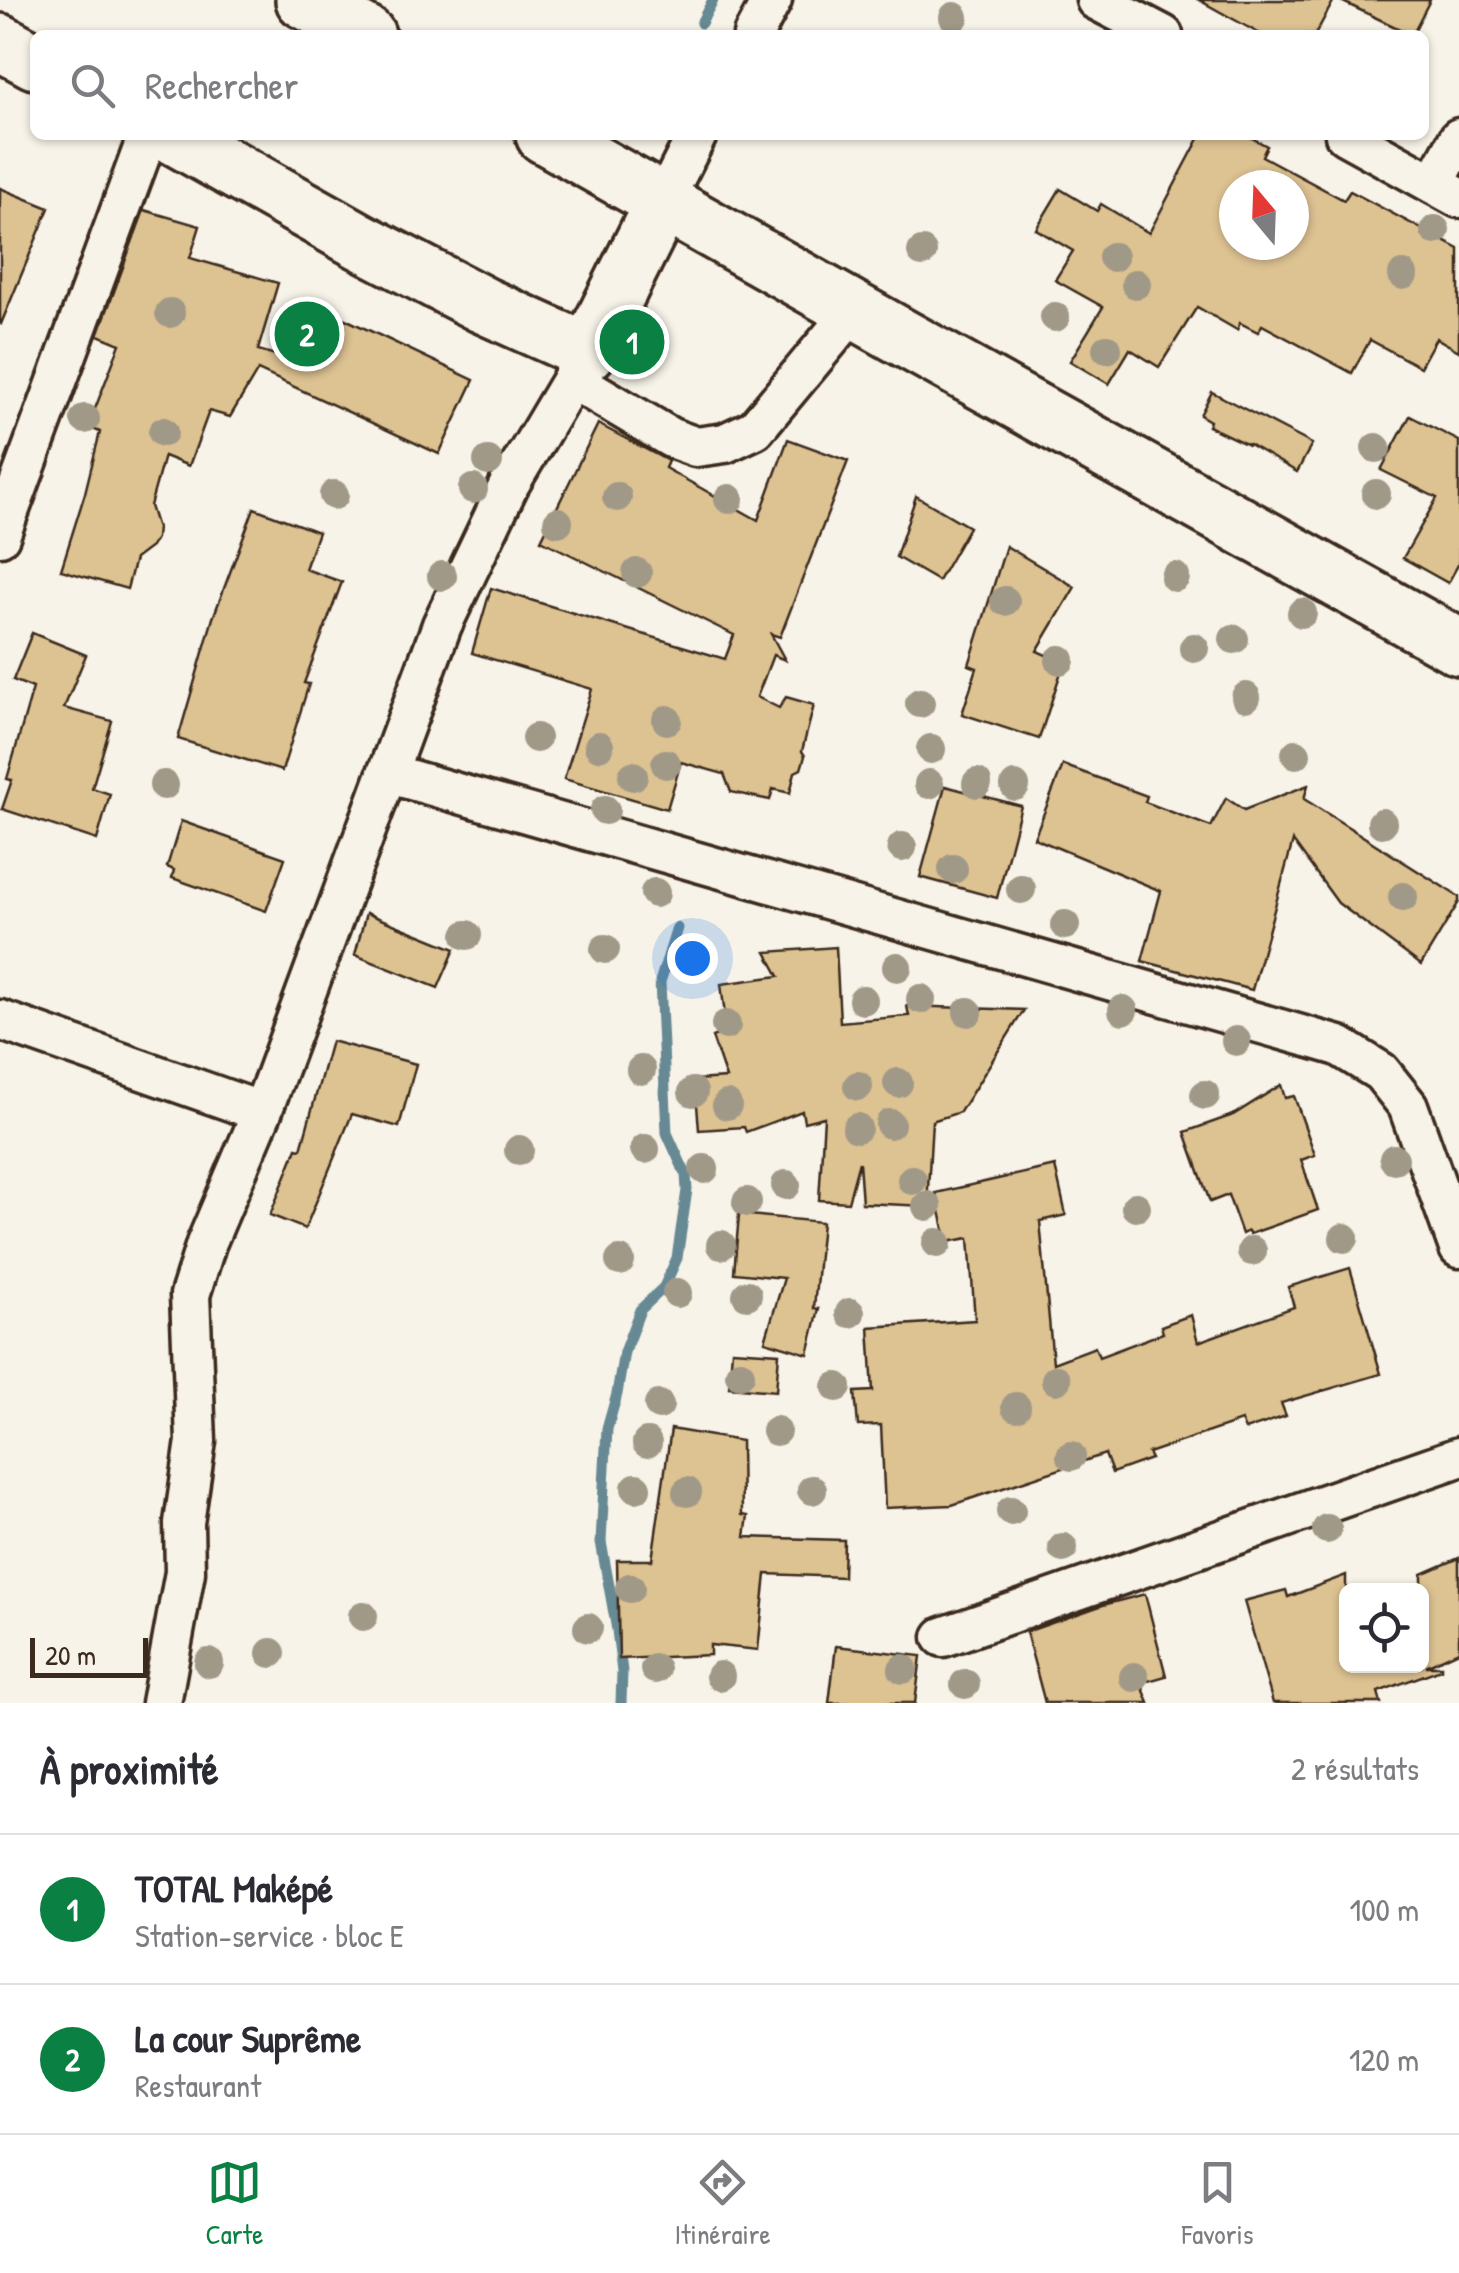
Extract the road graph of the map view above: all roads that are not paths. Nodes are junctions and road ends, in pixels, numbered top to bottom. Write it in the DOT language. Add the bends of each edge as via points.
graph roads {
  1 [pos="304,0"];
  2 [pos="772,0"];
  3 [pos="1096,0"];
  4 [pos="1148,18"];
  5 [pos="357,30"];
  6 [pos="755,30"];
  7 [pos="0,42"];
  8 [pos="30,58"];
  9 [pos="1459,138"];
  10 [pos="146,140"];
  11 [pos="181,140"];
  12 [pos="553,140"];
  13 [pos="694,140"];
  14 [pos="1354,140"];
  15 [pos="1446,191"];
  16 [pos="662,202"];
  17 [pos="854,310"];
  18 [pos="580,366"];
  19 [pos="0,536"];
  20 [pos="1459,646"];
  21 [pos="388,774"];
  22 [pos="0,1020"];
  23 [pos="262,1112"];
  24 [pos="1459,1248"];
  25 [pos="1459,1456"];
  26 [pos="943,1637"];
  27 [pos="161,1703"];
  1 -- 5 [label="main road"];
  2 -- 6 [label="street"];
  3 -- 4 [label="street"];
  7 -- 8 [label="main road"];
  9 -- 15 [label="street"];
  10 -- 19 [label="street"];
  11 -- 18 [label="main road" via="484,305"];
  12 -- 16 [label="main road"];
  13 -- 16 [label="street"];
  14 -- 15 [label="street"];
  16 -- 17 [label="main road"];
  16 -- 18 [label="main road"];
  17 -- 18 [label="street" via="756,429 725,444 696,447 671,438"];
  17 -- 20 [label="main road"];
  18 -- 21 [label="street" via="465,575"];
  21 -- 23 [label="street"];
  21 -- 24 [label="street" via="1339,1046 1381,1072 1408,1106"];
  22 -- 23 [label="street"];
  23 -- 27 [label="street" via="190,1295 196,1441 184,1522 185,1572"];
  25 -- 26 [label="street"];
}
